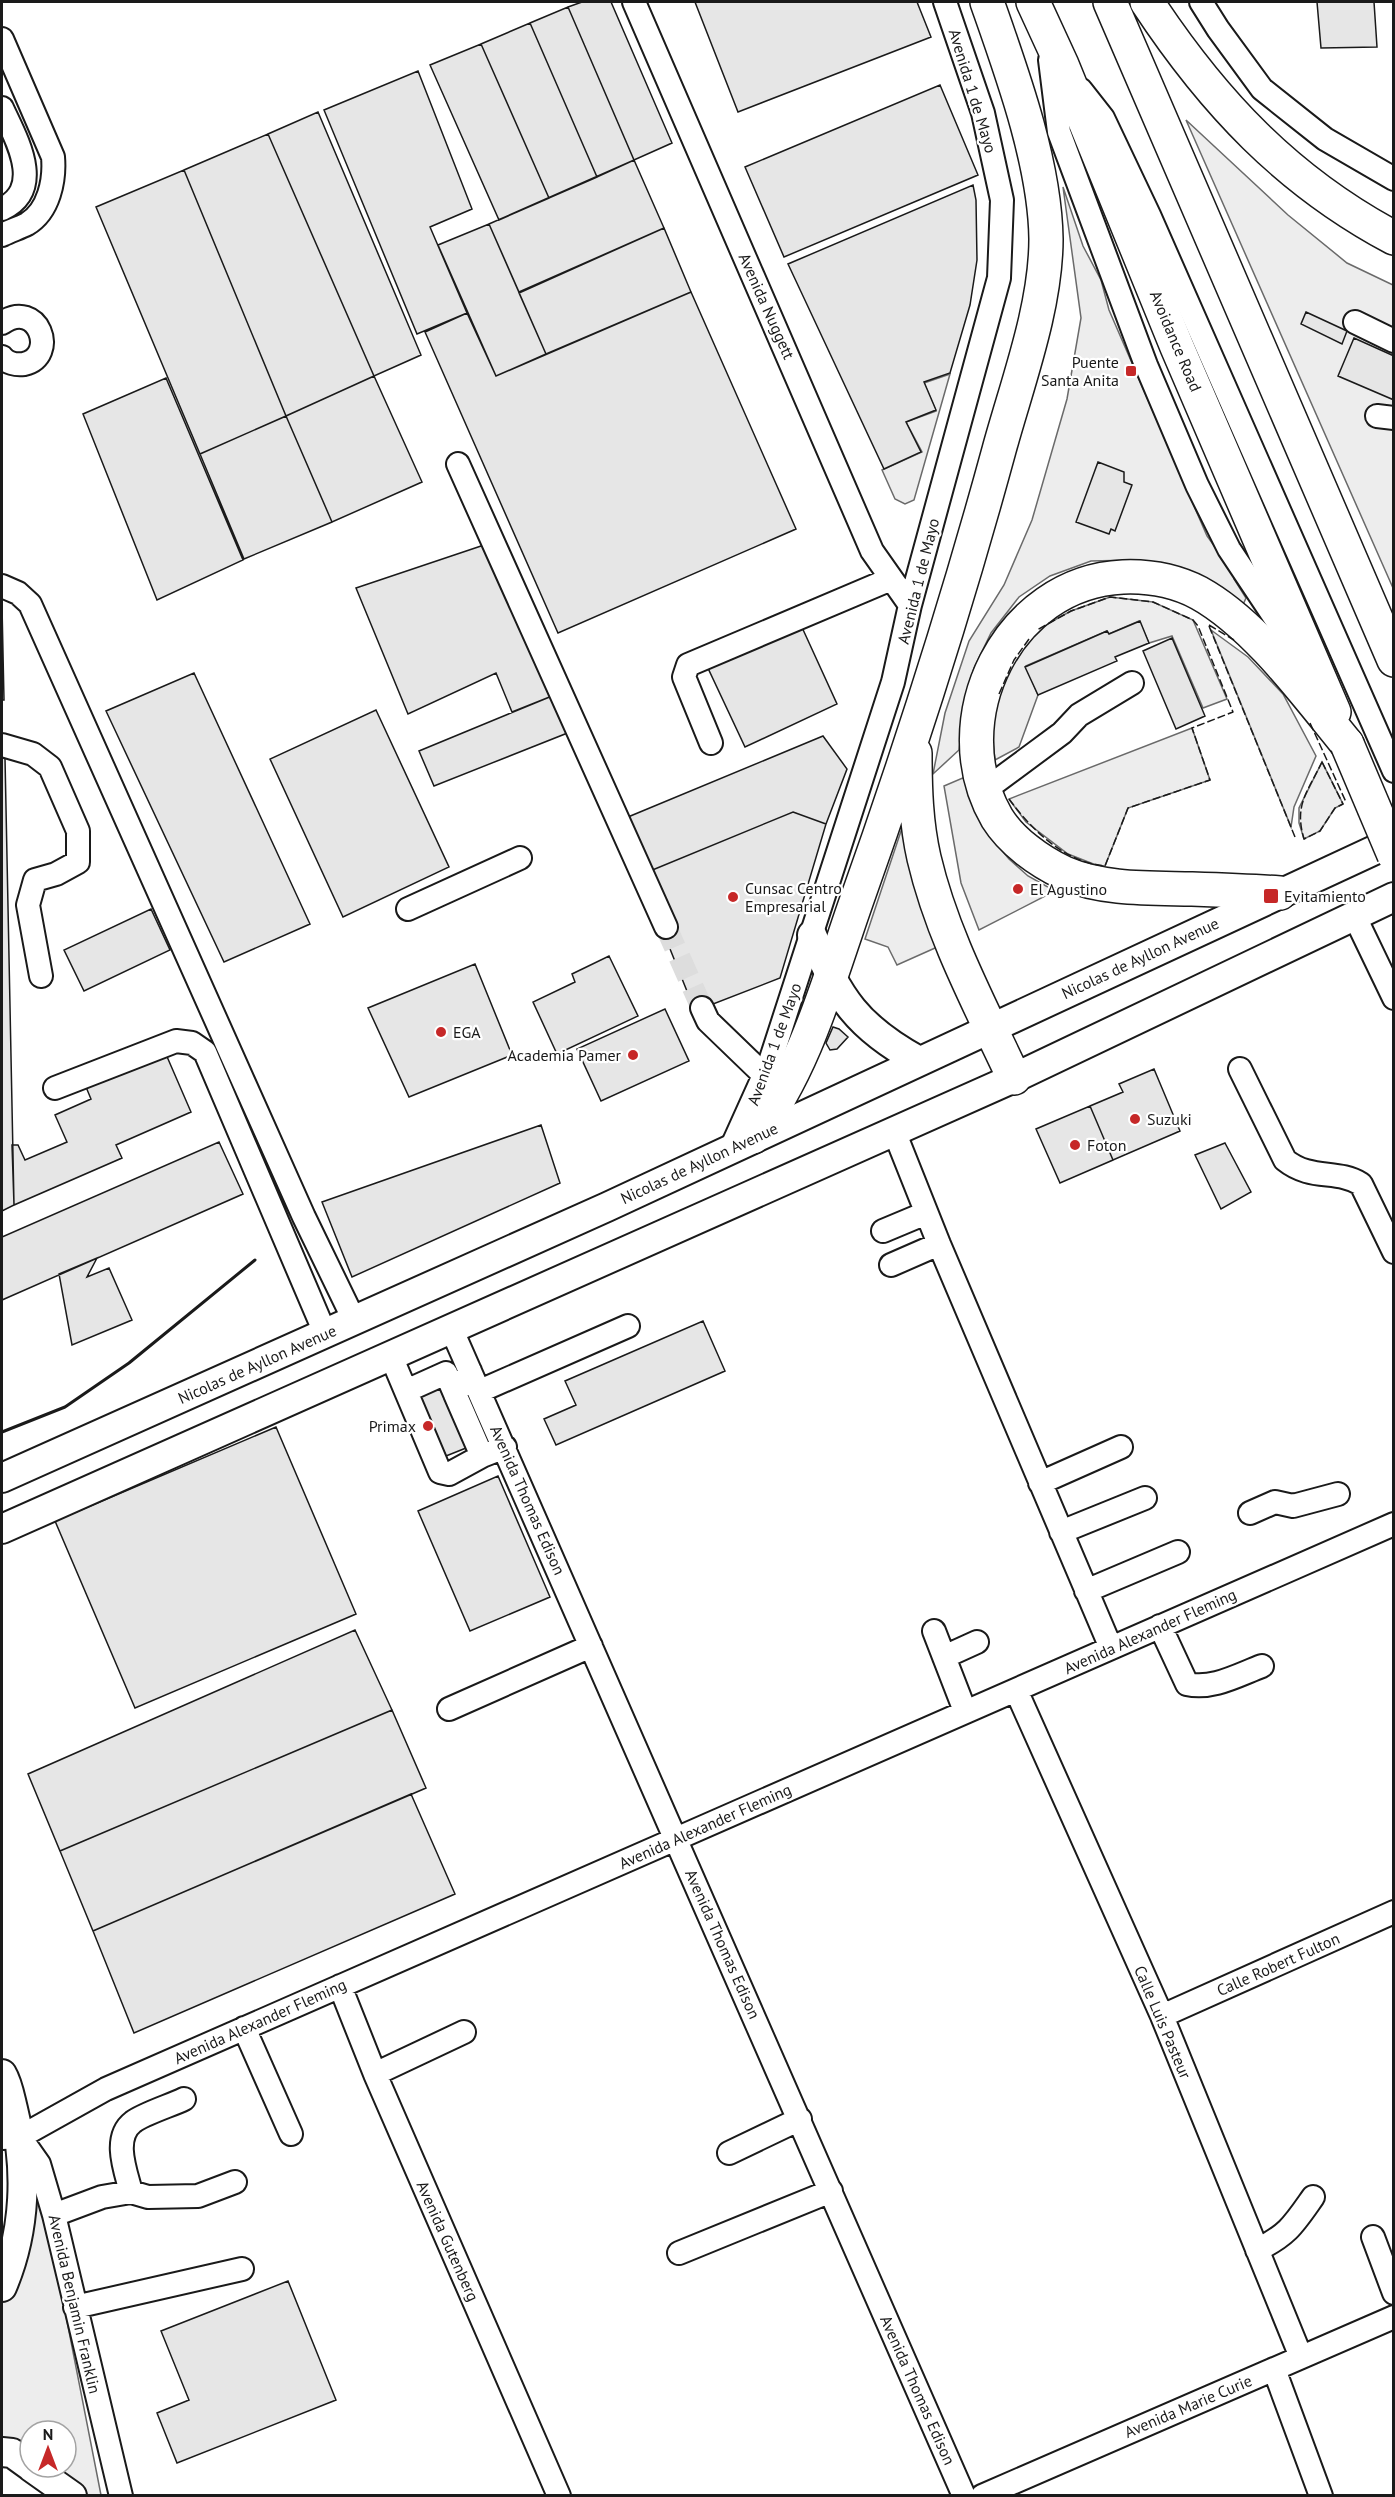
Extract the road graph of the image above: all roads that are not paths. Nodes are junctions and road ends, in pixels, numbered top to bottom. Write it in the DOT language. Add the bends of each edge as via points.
graph roads {
  1 [pos="634,2"];
  2 [pos="945,2"];
  3 [pos="987,2"];
  4 [pos="1033,2"];
  5 [pos="1110,2"];
  6 [pos="1147,2"];
  7 [pos="1201,2"];
  8 [pos="1047,35"];
  9 [pos="2,39"];
  10 [pos="1062,65"];
  11 [pos="10,84"];
  12 [pos="2,108"];
  13 [pos="1394,179"];
  14 [pos="2,208"];
  15 [pos="2,235"];
  16 [pos="1394,238"];
  17 [pos="1354,322"];
  18 [pos="2,323"];
  19 [pos="1394,340"];
  20 [pos="2,357"];
  21 [pos="458,464"];
  22 [pos="891,579"];
  23 [pos="2,586"];
  24 [pos="910,605"];
  25 [pos="1394,660"];
  26 [pos="1321,680"];
  27 [pos="1132,683"];
  28 [pos="919,715"];
  29 [pos="711,743"];
  30 [pos="1347,744"];
  31 [pos="2,745"];
  32 [pos="1394,771"];
  33 [pos="985,790"];
  34 [pos="1394,841"];
  35 [pos="1394,855"];
  36 [pos="520,858"];
  37 [pos="1280,893"];
  38 [pos="1394,897"];
  39 [pos="408,909"];
  40 [pos="1354,915"];
  41 [pos="666,927"];
  42 [pos="812,935"];
  43 [pos="41,976"];
  44 [pos="830,977"];
  45 [pos="1394,998"];
  46 [pos="702,1008"];
  47 [pos="991,1028"];
  48 [pos="919,1061"];
  49 [pos="1239,1069"];
  50 [pos="765,1076"];
  51 [pos="1014,1078"];
  52 [pos="55,1088"];
  53 [pos="894,1131"];
  54 [pos="742,1143"];
  55 [pos="926,1213"];
  56 [pos="883,1231"];
  57 [pos="939,1244"];
  58 [pos="1394,1252"];
  59 [pos="891,1264"];
  60 [pos="354,1320"];
  61 [pos="628,1326"];
  62 [pos="452,1328"];
  63 [pos="325,1333"];
  64 [pos="391,1356"];
  65 [pos="470,1371"];
  66 [pos="406,1391"];
  67 [pos="480,1391"];
  68 [pos="455,1394"];
  69 [pos="505,1447"];
  70 [pos="1121,1447"];
  71 [pos="482,1456"];
  72 [pos="2,1478"];
  73 [pos="1040,1483"];
  74 [pos="1338,1494"];
  75 [pos="1145,1498"];
  76 [pos="1250,1512"];
  77 [pos="1394,1524"];
  78 [pos="2,1529"];
  79 [pos="1061,1532"];
  80 [pos="1178,1552"];
  81 [pos="1086,1591"];
  82 [pos="1160,1626"];
  83 [pos="934,1631"];
  84 [pos="978,1642"];
  85 [pos="591,1646"];
  86 [pos="1111,1648"];
  87 [pos="944,1657"];
  88 [pos="1262,1666"];
  89 [pos="1016,1690"];
  90 [pos="449,1709"];
  91 [pos="964,1711"];
  92 [pos="676,1838"];
  93 [pos="1394,1912"];
  94 [pos="340,1986"];
  95 [pos="1162,2016"];
  96 [pos="244,2028"];
  97 [pos="464,2032"];
  98 [pos="2,2073"];
  99 [pos="375,2074"];
  100 [pos="184,2099"];
  101 [pos="800,2119"];
  102 [pos="291,2134"];
  103 [pos="11,2137"];
  104 [pos="729,2153"];
  105 [pos="235,2182"];
  106 [pos="831,2191"];
  107 [pos="130,2192"];
  108 [pos="1313,2197"];
  109 [pos="54,2215"];
  110 [pos="1372,2236"];
  111 [pos="1257,2250"];
  112 [pos="679,2253"];
  113 [pos="242,2269"];
  114 [pos="2,2287"];
  115 [pos="1394,2293"];
  116 [pos="75,2307"];
  117 [pos="1394,2318"];
  118 [pos="1301,2357"];
  119 [pos="1274,2369"];
  120 [pos="2,2452"];
  121 [pos="18,2457"];
  122 [pos="48,2479"];
  123 [pos="72,2496"];
  124 [pos="121,2496"];
  125 [pos="559,2496"];
  126 [pos="964,2496"];
  127 [pos="982,2496"];
  128 [pos="1321,2496"];
  1 -- 22 [label="street, Avenida Nuggett" via="872,551"];
  2 -- 24 [label="street, Avenida 1 de Mayo" via="983,113 1002,200 999,278"];
  3 -- 28 [label="highway" via="1011,71 1041,186 1046,239 1044,282 982,512"];
  4 -- 8 [label="highway, Avoidance Road"];
  5 -- 25 [label="highway"];
  6 -- 16 [label="highway" via="1212,90 1272,154 1340,207"];
  7 -- 13 [label="street" via="1262,89 1325,140"];
  8 -- 10 [label="highway, Avoidance Road"];
  8 -- 26 [label="street" via="1059,132 1126,314 1188,464 1229,549 1290,643"];
  9 -- 11 [label="street"];
  10 -- 26 [label="highway, Avoidance Road" via="1177,347"];
  10 -- 32 [label="street" via="1103,118 1149,215"];
  11 -- 15 [label="street" via="53,157 54,171 48,198 36,216"];
  12 -- 14 [label="street" via="26,171 20,191"];
  17 -- 19 [label="street"];
  18 -- 20 [label="street" via="18,317 30,320 40,331 42,343 37,355 25,363 11,363"];
  21 -- 41 [label="street"];
  22 -- 24 [label="street, Avenida Nuggett"];
  22 -- 29 [label="street" via="688,665 684,677"];
  23 -- 60 [label="street" via="30,604 304,1217"];
  24 -- 42 [label="street, Avenida 1 de Mayo" via="893,682"];
  26 -- 30 [label="highway, Avoidance Road"];
  27 -- 33 [label="street" via="1079,715 1062,733"];
  28 -- 44 [label="highway"];
  28 -- 47 [label="highway" via="915,786 924,857 945,923"];
  30 -- 33 [label="highway" via="1275,659 1226,611 1198,593 1167,581 1112,577 1056,596 1028,617 1001,650 984,686 978,721"];
  30 -- 35 [label="highway, bridge"];
  31 -- 43 [label="street" via="33,754 50,767 78,831 78,862 35,880 28,905"];
  33 -- 37 [label="highway" via="997,817 1015,840 1044,862 1080,879 1121,886"];
  34 -- 37 [label="main road, Nicolas de Ayllon Avenue"];
  36 -- 39 [label="street"];
  37 -- 47 [label="main road, Nicolas de Ayllon Avenue"];
  38 -- 40 [label="main road"];
  40 -- 45 [label="street"];
  40 -- 51 [label="main road"];
  42 -- 44 [label="main road"];
  42 -- 50 [label="street, Avenida 1 de Mayo"];
  44 -- 48 [label="main road" via="868,1028"];
  44 -- 54 [label="highway" via="776,1104"];
  46 -- 50 [label="street" via="708,1021"];
  47 -- 48 [label="main road, Nicolas de Ayllon Avenue"];
  47 -- 51 [label="highway"];
  48 -- 54 [label="main road, Nicolas de Ayllon Avenue"];
  49 -- 58 [label="street" via="1285,1160 1296,1169 1353,1179 1361,1184"];
  50 -- 54 [label="street, Avenida 1 de Mayo"];
  51 -- 53 [label="main road"];
  52 -- 63 [label="street" via="176,1041 192,1042 205,1052"];
  53 -- 55 [label="street"];
  53 -- 62 [label="main road"];
  54 -- 60 [label="main road, Nicolas de Ayllon Avenue"];
  55 -- 56 [label="street"];
  55 -- 57 [label="street"];
  57 -- 59 [label="street"];
  57 -- 73 [label="street"];
  60 -- 63 [label="main road, Nicolas de Ayllon Avenue"];
  61 -- 67 [label="street"];
  62 -- 64 [label="main road"];
  62 -- 65 [label="street, Avenida Thomas Edison"];
  63 -- 72 [label="main road, Nicolas de Ayllon Avenue"];
  64 -- 66 [label="street"];
  64 -- 78 [label="main road"];
  65 -- 67 [label="street, Avenida Thomas Edison"];
  65 -- 68 [label="street"];
  66 -- 68 [label="street" via="446,1373"];
  66 -- 71 [label="street" via="440,1472 449,1474"];
  67 -- 69 [label="street, Avenida Thomas Edison"];
  68 -- 71 [label="street"];
  69 -- 71 [label="street"];
  69 -- 85 [label="street, Avenida Thomas Edison"];
  70 -- 73 [label="street"];
  73 -- 79 [label="street"];
  74 -- 76 [label="street" via="1293,1506 1275,1502"];
  75 -- 79 [label="street"];
  77 -- 82 [label="street, Avenida Alexander Fleming"];
  79 -- 81 [label="street"];
  80 -- 81 [label="street"];
  81 -- 86 [label="street"];
  82 -- 86 [label="street, Avenida Alexander Fleming"];
  82 -- 88 [label="street" via="1187,1684 1211,1685"];
  83 -- 87 [label="street"];
  84 -- 87 [label="street"];
  85 -- 90 [label="street"];
  85 -- 92 [label="street, Avenida Thomas Edison"];
  86 -- 89 [label="street, Avenida Alexander Fleming"];
  87 -- 91 [label="street"];
  89 -- 91 [label="street, Avenida Alexander Fleming"];
  89 -- 95 [label="street, Calle Luis Pasteur"];
  91 -- 92 [label="street, Avenida Alexander Fleming"];
  92 -- 94 [label="street, Avenida Alexander Fleming"];
  92 -- 101 [label="street, Avenida Thomas Edison"];
  93 -- 95 [label="street, Calle Robert Fulton"];
  94 -- 96 [label="street, Avenida Alexander Fleming"];
  94 -- 99 [label="street, Avenida Gutenberg"];
  95 -- 111 [label="street, Calle Luis Pasteur"];
  96 -- 102 [label="street"];
  96 -- 103 [label="street, Avenida Alexander Fleming" via="106,2089"];
  97 -- 99 [label="street"];
  98 -- 103 [label="main road"];
  99 -- 125 [label="street, Avenida Gutenberg"];
  100 -- 107 [label="street" via="132,2122 121,2154"];
  101 -- 104 [label="street"];
  101 -- 106 [label="street, Avenida Thomas Edison"];
  103 -- 109 [label="street, Avenida Benjamin Franklin" via="39,2164"];
  103 -- 114 [label="main road" via="23,2198 12,2263"];
  105 -- 107 [label="street" via="198,2196 147,2197"];
  106 -- 112 [label="street"];
  106 -- 126 [label="street, Avenida Thomas Edison"];
  107 -- 109 [label="street" via="102,2197"];
  108 -- 111 [label="street" via="1289,2231"];
  109 -- 116 [label="street, Avenida Benjamin Franklin"];
  110 -- 115 [label="street"];
  111 -- 118 [label="street, Calle Luis Pasteur"];
  113 -- 116 [label="street"];
  116 -- 124 [label="street, Avenida Benjamin Franklin"];
  117 -- 118 [label="street, Avenida Marie Curie"];
  118 -- 119 [label="street, Avenida Marie Curie"];
  119 -- 127 [label="street, Avenida Marie Curie"];
  119 -- 128 [label="street"];
  120 -- 121 [label="main road"];
  122 -- 123 [label="main road"];
}
